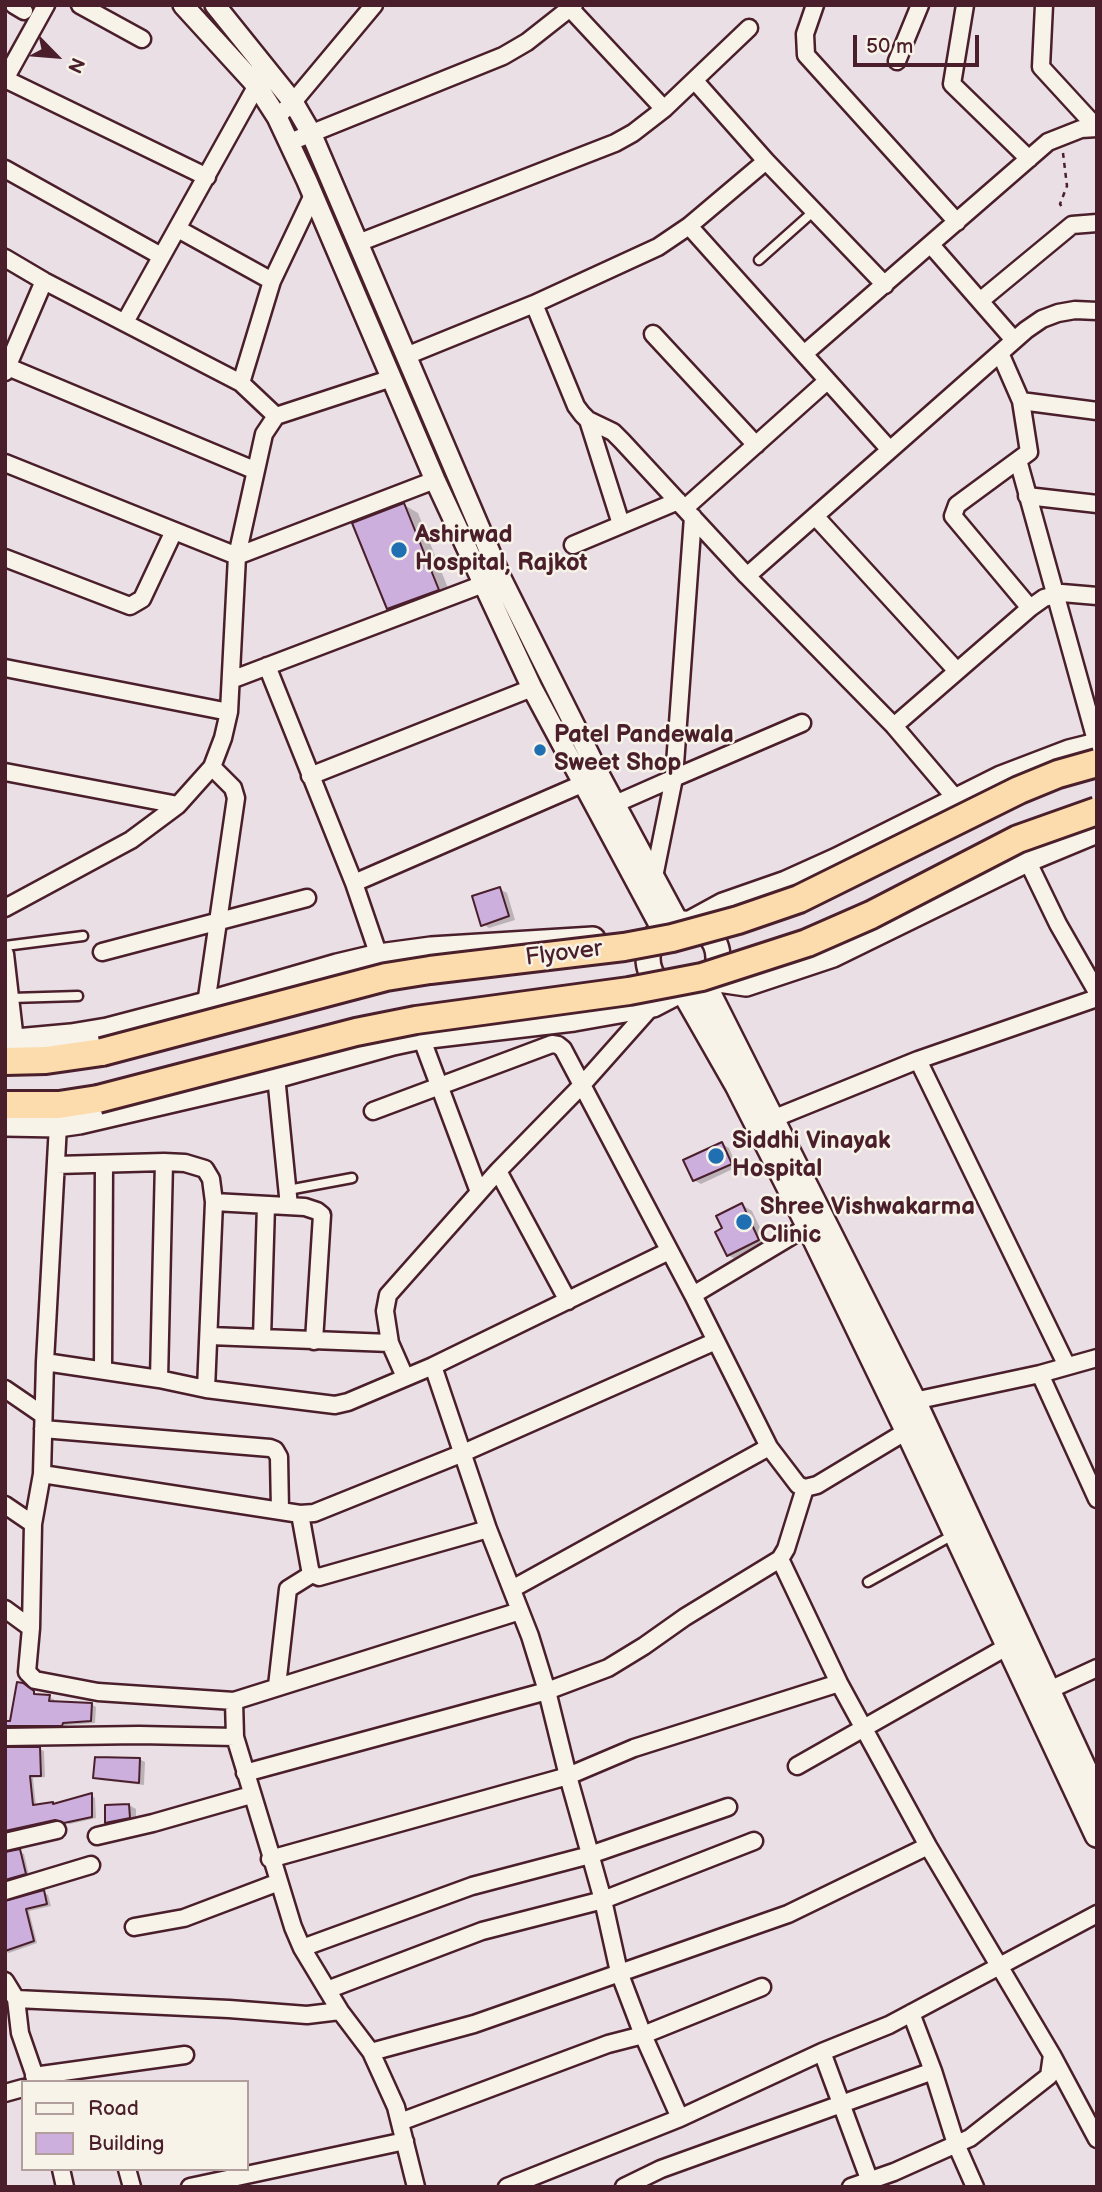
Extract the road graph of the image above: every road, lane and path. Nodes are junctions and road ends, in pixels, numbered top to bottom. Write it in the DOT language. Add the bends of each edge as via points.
graph roads {
  1 [pos="46,5"];
  2 [pos="80,5"];
  3 [pos="183,5"];
  4 [pos="215,5"];
  5 [pos="374,5"];
  6 [pos="815,5"];
  7 [pos="920,5"];
  8 [pos="965,5"];
  9 [pos="1044,5"];
  10 [pos="570,6"];
  11 [pos="749,28"];
  12 [pos="142,39"];
  13 [pos="897,61"];
  14 [pos="267,67"];
  15 [pos="5,79"];
  16 [pos="695,81"];
  17 [pos="257,86"];
  18 [pos="293,102"];
  19 [pos="664,109"];
  20 [pos="277,117"];
  21 [pos="1097,128"];
  22 [pos="311,133"];
  23 [pos="1061,135"];
  24 [pos="290,142"];
  25 [pos="1029,159"];
  26 [pos="766,161"];
  27 [pos="5,169"];
  28 [pos="207,177"];
  29 [pos="313,195"];
  30 [pos="814,211"];
  31 [pos="957,222"];
  32 [pos="1097,223"];
  33 [pos="1072,225"];
  34 [pos="689,226"];
  35 [pos="178,229"];
  36 [pos="358,243"];
  37 [pos="931,245"];
  38 [pos="161,256"];
  39 [pos="5,258"];
  40 [pos="759,260"];
  41 [pos="44,281"];
  42 [pos="272,281"];
  43 [pos="885,285"];
  44 [pos="980,301"];
  45 [pos="534,304"];
  46 [pos="1097,311"];
  47 [pos="125,322"];
  48 [pos="653,334"];
  49 [pos="1014,340"];
  50 [pos="1000,353"];
  51 [pos="804,354"];
  52 [pos="406,356"];
  53 [pos="7,361"];
  54 [pos="392,378"];
  55 [pos="827,381"];
  56 [pos="242,383"];
  57 [pos="1021,401"];
  58 [pos="1097,411"];
  59 [pos="276,416"];
  60 [pos="588,420"];
  61 [pos="756,445"];
  62 [pos="890,450"];
  63 [pos="1018,460"];
  64 [pos="5,463"];
  65 [pos="254,470"];
  66 [pos="435,480"];
  67 [pos="1027,496"];
  68 [pos="1097,504"];
  69 [pos="685,508"];
  70 [pos="815,516"];
  71 [pos="621,524"];
  72 [pos="174,531"];
  73 [pos="573,545"];
  74 [pos="237,556"];
  75 [pos="5,558"];
  76 [pos="747,576"];
  77 [pos="492,581"];
  78 [pos="1054,594"];
  79 [pos="1097,596"];
  80 [pos="1031,608"];
  81 [pos="267,666"];
  82 [pos="5,668"];
  83 [pos="957,671"];
  84 [pos="232,680"];
  85 [pos="532,688"];
  86 [pos="229,712"];
  87 [pos="802,723"];
  88 [pos="894,726"];
  89 [pos="1097,744"];
  90 [pos="1097,763"];
  91 [pos="212,767"];
  92 [pos="5,772"];
  93 [pos="310,776"];
  94 [pos="674,778"];
  95 [pos="582,784"];
  96 [pos="957,800"];
  97 [pos="615,804"];
  98 [pos="178,806"];
  99 [pos="1097,811"];
  100 [pos="1097,831"];
  101 [pos="1027,860"];
  102 [pos="654,877"];
  103 [pos="354,883"];
  104 [pos="307,898"];
  105 [pos="5,908"];
  106 [pos="219,922"];
  107 [pos="672,928"];
  108 [pos="83,936"];
  109 [pos="5,946"];
  110 [pos="102,952"];
  111 [pos="5,954"];
  112 [pos="379,956"];
  113 [pos="694,988"];
  114 [pos="1097,992"];
  115 [pos="78,996"];
  116 [pos="11,998"];
  117 [pos="1097,998"];
  118 [pos="206,1004"];
  119 [pos="653,1006"];
  120 [pos="421,1037"];
  121 [pos="9,1048"];
  122 [pos="918,1060"];
  123 [pos="276,1076"];
  124 [pos="440,1085"];
  125 [pos="581,1086"];
  126 [pos="5,1105"];
  127 [pos="373,1111"];
  128 [pos="765,1122"];
  129 [pos="5,1124"];
  130 [pos="58,1125"];
  131 [pos="164,1162"];
  132 [pos="104,1164"];
  133 [pos="57,1165"];
  134 [pos="498,1171"];
  135 [pos="352,1178"];
  136 [pos="479,1192"];
  137 [pos="288,1198"];
  138 [pos="214,1202"];
  139 [pos="266,1205"];
  140 [pos="816,1221"];
  141 [pos="669,1251"];
  142 [pos="693,1295"];
  143 [pos="568,1301"];
  144 [pos="210,1336"];
  145 [pos="262,1338"];
  146 [pos="314,1341"];
  147 [pos="716,1341"];
  148 [pos="390,1343"];
  149 [pos="1097,1358"];
  150 [pos="45,1362"];
  151 [pos="433,1366"];
  152 [pos="1067,1366"];
  153 [pos="103,1370"];
  154 [pos="1041,1374"];
  155 [pos="405,1377"];
  156 [pos="159,1379"];
  157 [pos="5,1389"];
  158 [pos="206,1389"];
  159 [pos="915,1417"];
  160 [pos="43,1422"];
  161 [pos="769,1447"];
  162 [pos="463,1453"];
  163 [pos="1089,1465"];
  164 [pos="42,1474"];
  165 [pos="805,1488"];
  166 [pos="1097,1499"];
  167 [pos="5,1505"];
  168 [pos="280,1510"];
  169 [pos="300,1514"];
  170 [pos="33,1524"];
  171 [pos="488,1529"];
  172 [pos="955,1534"];
  173 [pos="780,1559"];
  174 [pos="312,1574"];
  175 [pos="868,1582"];
  176 [pos="512,1589"];
  177 [pos="5,1609"];
  178 [pos="520,1611"];
  179 [pos="32,1628"];
  180 [pos="1015,1642"];
  181 [pos="1097,1668"];
  182 [pos="839,1683"];
  183 [pos="277,1686"];
  184 [pos="547,1691"];
  185 [pos="1047,1691"];
  186 [pos="234,1700"];
  187 [pos="865,1727"];
  188 [pos="5,1737"];
  189 [pos="235,1737"];
  190 [pos="797,1766"];
  191 [pos="245,1773"];
  192 [pos="568,1776"];
  193 [pos="251,1795"];
  194 [pos="1097,1797"];
  195 [pos="727,1807"];
  196 [pos="57,1830"];
  197 [pos="1097,1835"];
  198 [pos="97,1836"];
  199 [pos="754,1841"];
  200 [pos="5,1842"];
  201 [pos="928,1846"];
  202 [pos="590,1854"];
  203 [pos="270,1859"];
  204 [pos="91,1865"];
  205 [pos="279,1882"];
  206 [pos="5,1891"];
  207 [pos="603,1900"];
  208 [pos="1097,1914"];
  209 [pos="134,1927"];
  210 [pos="302,1948"];
  211 [pos="998,1965"];
  212 [pos="619,1972"];
  213 [pos="5,1981"];
  214 [pos="762,1987"];
  215 [pos="327,1990"];
  216 [pos="16,1998"];
  217 [pos="340,2011"];
  218 [pos="911,2014"];
  219 [pos="643,2035"];
  220 [pos="371,2052"];
  221 [pos="822,2052"];
  222 [pos="185,2054"];
  223 [pos="1052,2055"];
  224 [pos="116,2065"];
  225 [pos="933,2071"];
  226 [pos="31,2080"];
  227 [pos="41,2080"];
  228 [pos="116,2080"];
  229 [pos="842,2104"];
  230 [pos="680,2118"];
  231 [pos="400,2122"];
  232 [pos="1097,2139"];
  233 [pos="405,2141"];
  234 [pos="956,2144"];
  235 [pos="871,2183"];
  236 [pos="190,2187"];
  237 [pos="416,2187"];
  238 [pos="507,2187"];
  239 [pos="624,2187"];
  240 [pos="851,2187"];
  241 [pos="975,2187"];
  1 -- 15 [label="street"];
  2 -- 12 [label="street"];
  3 -- 17 [label="street"];
  4 -- 14 [label="street"];
  5 -- 18 [label="street"];
  6 -- 31 [label="street" via="806,34 806,55"];
  7 -- 13 [label="street"];
  8 -- 25 [label="street" via="952,83"];
  9 -- 21 [label="street" via="1041,67"];
  10 -- 19 [label="street"];
  10 -- 22 [label="street" via="503,56"];
  11 -- 16 [label="street"];
  14 -- 17 [label="street"];
  14 -- 18 [label="street"];
  15 -- 28 [label="street"];
  16 -- 19 [label="street"];
  16 -- 26 [label="street"];
  17 -- 20 [label="street"];
  17 -- 28 [label="street"];
  18 -- 20 [label="street"];
  18 -- 22 [label="street"];
  19 -- 36 [label="street" via="615,144"];
  20 -- 24 [label="street"];
  21 -- 23 [label="street"];
  22 -- 24 [label="street"];
  22 -- 36 [label="street"];
  23 -- 25 [label="street"];
  23 -- 33 [label="path" via="1067,186 1060,204"];
  24 -- 29 [label="street"];
  25 -- 31 [label="street"];
  26 -- 30 [label="street"];
  26 -- 34 [label="street"];
  27 -- 38 [label="street"];
  28 -- 35 [label="street"];
  29 -- 42 [label="street"];
  29 -- 54 [label="street"];
  30 -- 40 [label="lane"];
  30 -- 43 [label="street"];
  31 -- 37 [label="street"];
  32 -- 33 [label="street"];
  33 -- 44 [label="street"];
  34 -- 45 [label="street" via="658,247"];
  34 -- 51 [label="street"];
  35 -- 38 [label="street"];
  35 -- 42 [label="street"];
  36 -- 52 [label="street"];
  37 -- 43 [label="street"];
  37 -- 44 [label="street"];
  38 -- 47 [label="street"];
  39 -- 41 [label="street"];
  41 -- 47 [label="street"];
  41 -- 53 [label="street"];
  42 -- 56 [label="street"];
  43 -- 51 [label="street"];
  44 -- 49 [label="street"];
  45 -- 52 [label="street"];
  45 -- 60 [label="street" via="576,406"];
  46 -- 49 [label="street" via="1058,313"];
  47 -- 56 [label="street"];
  48 -- 61 [label="street"];
  49 -- 50 [label="street"];
  50 -- 57 [label="street"];
  50 -- 62 [label="street"];
  51 -- 55 [label="street"];
  52 -- 77 [label="street"];
  53 -- 65 [label="street"];
  54 -- 59 [label="street"];
  54 -- 66 [label="street"];
  55 -- 61 [label="street"];
  55 -- 62 [label="street"];
  56 -- 59 [label="street"];
  57 -- 58 [label="street"];
  57 -- 63 [label="street" via="1029,453"];
  59 -- 65 [label="street" via="264,435"];
  60 -- 69 [label="street" via="613,432"];
  60 -- 71 [label="street"];
  61 -- 69 [label="street"];
  62 -- 70 [label="street"];
  63 -- 67 [label="street"];
  63 -- 80 [label="street" via="957,505 953,516"];
  64 -- 72 [label="street"];
  65 -- 74 [label="street"];
  66 -- 74 [label="street"];
  66 -- 77 [label="street"];
  67 -- 68 [label="street"];
  67 -- 78 [label="street"];
  69 -- 71 [label="street"];
  69 -- 76 [label="street"];
  69 -- 94 [label="street"];
  70 -- 76 [label="street"];
  70 -- 83 [label="street"];
  71 -- 73 [label="street"];
  72 -- 74 [label="street"];
  72 -- 75 [label="street" via="142,599 130,606"];
  74 -- 84 [label="street"];
  76 -- 88 [label="street"];
  77 -- 81 [label="street"];
  77 -- 85 [label="street"];
  77 -- 97 [label="street"];
  78 -- 79 [label="street"];
  78 -- 80 [label="street"];
  78 -- 89 [label="street"];
  80 -- 83 [label="street"];
  81 -- 84 [label="street"];
  81 -- 93 [label="street"];
  82 -- 86 [label="street"];
  83 -- 88 [label="street"];
  84 -- 86 [label="street"];
  85 -- 93 [label="street"];
  85 -- 95 [label="street"];
  86 -- 91 [label="street"];
  87 -- 94 [label="street"];
  88 -- 96 [label="street"];
  89 -- 96 [label="main road" via="1036,764"];
  90 -- 121 [label="highway, Flyover, bridge" via="1019,790 799,899 672,939 386,977 102,1052 46,1059"];
  91 -- 98 [label="street"];
  91 -- 106 [label="street" via="236,797"];
  92 -- 98 [label="street"];
  93 -- 103 [label="street"];
  94 -- 97 [label="street"];
  94 -- 102 [label="street"];
  95 -- 103 [label="street"];
  95 -- 107 [label="street"];
  96 -- 107 [label="main road" via="838,860"];
  97 -- 102 [label="street"];
  98 -- 105 [label="street" via="131,840"];
  99 -- 126 [label="highway, Flyover, bridge" via="1018,839 807,943 702,977 356,1032 98,1099"];
  100 -- 101 [label="main road"];
  101 -- 113 [label="main road" via="833,955 746,984"];
  101 -- 114 [label="street"];
  102 -- 107 [label="street"];
  103 -- 112 [label="street"];
  104 -- 106 [label="street"];
  106 -- 110 [label="street"];
  106 -- 118 [label="street"];
  107 -- 112 [label="main road"];
  107 -- 113 [label="main road" via="648,951 651,973 665,989"];
  107 -- 113 [label="main road" via="701,927 716,945 717,968"];
  108 -- 109 [label="lane"];
  111 -- 116 [label="street"];
  112 -- 118 [label="main road"];
  113 -- 119 [label="main road"];
  113 -- 128 [label="main road"];
  115 -- 116 [label="lane"];
  116 -- 121 [label="street"];
  117 -- 122 [label="street"];
  118 -- 121 [label="main road" via="107,1030"];
  119 -- 120 [label="main road"];
  119 -- 125 [label="street"];
  120 -- 123 [label="main road"];
  120 -- 124 [label="street"];
  122 -- 128 [label="street"];
  122 -- 152 [label="street"];
  123 -- 130 [label="main road"];
  123 -- 137 [label="street"];
  124 -- 125 [label="street" via="552,1044 563,1049"];
  124 -- 127 [label="street"];
  124 -- 136 [label="street"];
  125 -- 134 [label="street"];
  125 -- 141 [label="street"];
  128 -- 140 [label="main road"];
  129 -- 130 [label="main road"];
  130 -- 133 [label="street"];
  131 -- 132 [label="street"];
  131 -- 138 [label="street" via="205,1169"];
  131 -- 156 [label="street"];
  132 -- 133 [label="street"];
  132 -- 153 [label="street"];
  133 -- 150 [label="street"];
  134 -- 136 [label="street"];
  134 -- 143 [label="street"];
  135 -- 137 [label="lane"];
  136 -- 148 [label="street" via="388,1295 385,1311"];
  137 -- 139 [label="street"];
  137 -- 146 [label="street" via="322,1215"];
  138 -- 139 [label="street"];
  138 -- 144 [label="street"];
  139 -- 145 [label="street"];
  140 -- 142 [label="street"];
  140 -- 159 [label="main road"];
  141 -- 142 [label="street"];
  141 -- 143 [label="street"];
  142 -- 147 [label="street"];
  143 -- 151 [label="street"];
  144 -- 145 [label="street"];
  144 -- 158 [label="street"];
  145 -- 146 [label="street"];
  146 -- 148 [label="street"];
  147 -- 161 [label="street"];
  147 -- 162 [label="street"];
  148 -- 155 [label="street"];
  149 -- 152 [label="street"];
  150 -- 153 [label="street"];
  150 -- 160 [label="street"];
  151 -- 155 [label="street"];
  151 -- 162 [label="street"];
  152 -- 154 [label="street"];
  153 -- 156 [label="street"];
  154 -- 159 [label="street"];
  154 -- 163 [label="street"];
  155 -- 158 [label="street" via="335,1405"];
  156 -- 158 [label="street"];
  157 -- 160 [label="street"];
  159 -- 165 [label="street" via="817,1485"];
  159 -- 172 [label="main road"];
  159 -- 180 [label="main road"];
  160 -- 164 [label="street"];
  160 -- 168 [label="street" via="270,1448 279,1457"];
  161 -- 165 [label="street"];
  161 -- 176 [label="street"];
  162 -- 169 [label="street" via="314,1513"];
  162 -- 171 [label="street"];
  163 -- 166 [label="street"];
  164 -- 168 [label="street"];
  164 -- 170 [label="street"];
  165 -- 173 [label="street"];
  167 -- 170 [label="street"];
  168 -- 169 [label="street"];
  169 -- 174 [label="street"];
  170 -- 179 [label="street"];
  171 -- 174 [label="street" via="325,1576"];
  171 -- 176 [label="street"];
  172 -- 175 [label="lane"];
  172 -- 180 [label="main road"];
  173 -- 182 [label="street"];
  173 -- 184 [label="street" via="685,1616 629,1657"];
  174 -- 183 [label="street" via="288,1589"];
  176 -- 178 [label="street"];
  177 -- 179 [label="street"];
  178 -- 183 [label="street"];
  178 -- 184 [label="street"];
  179 -- 186 [label="street" via="26,1672 35,1680 98,1692"];
  180 -- 185 [label="main road"];
  180 -- 187 [label="street"];
  180 -- 197 [label="main road"];
  181 -- 185 [label="street"];
  182 -- 187 [label="street"];
  182 -- 192 [label="street" via="634,1748"];
  183 -- 186 [label="street"];
  184 -- 191 [label="street"];
  184 -- 192 [label="street"];
  185 -- 194 [label="main road"];
  186 -- 189 [label="street"];
  187 -- 190 [label="street"];
  187 -- 201 [label="street"];
  188 -- 189 [label="street"];
  189 -- 191 [label="street"];
  191 -- 193 [label="street"];
  192 -- 202 [label="street"];
  192 -- 203 [label="street"];
  193 -- 198 [label="street"];
  193 -- 203 [label="street"];
  195 -- 202 [label="street"];
  196 -- 200 [label="street"];
  199 -- 207 [label="street"];
  201 -- 211 [label="street"];
  201 -- 212 [label="street" via="789,1914"];
  202 -- 207 [label="street"];
  202 -- 210 [label="street" via="472,1886"];
  203 -- 205 [label="street"];
  204 -- 206 [label="street"];
  205 -- 209 [label="street" via="184,1918"];
  205 -- 210 [label="street"];
  207 -- 212 [label="street"];
  207 -- 215 [label="street" via="482,1931"];
  208 -- 211 [label="street"];
  210 -- 215 [label="street"];
  211 -- 218 [label="street"];
  211 -- 223 [label="street"];
  212 -- 219 [label="street"];
  212 -- 220 [label="street" via="474,2024"];
  213 -- 216 [label="street"];
  214 -- 219 [label="street"];
  215 -- 217 [label="street"];
  216 -- 217 [label="street" via="307,2015"];
  216 -- 226 [label="street"];
  217 -- 220 [label="street"];
  218 -- 221 [label="street"];
  218 -- 225 [label="street"];
  219 -- 230 [label="street"];
  219 -- 231 [label="street"];
  220 -- 231 [label="street"];
  221 -- 229 [label="street"];
  221 -- 230 [label="street"];
  222 -- 224 [label="street"];
  223 -- 232 [label="street"];
  223 -- 234 [label="street" via="1048,2076"];
  224 -- 227 [label="street"];
  224 -- 228 [label="street"];
  225 -- 229 [label="street"];
  225 -- 234 [label="street"];
  229 -- 235 [label="street"];
  229 -- 239 [label="street" via="661,2168"];
  230 -- 238 [label="street"];
  231 -- 233 [label="street"];
  233 -- 236 [label="street"];
  233 -- 237 [label="street"];
  234 -- 235 [label="street"];
  234 -- 241 [label="street"];
  235 -- 240 [label="street"];
}
